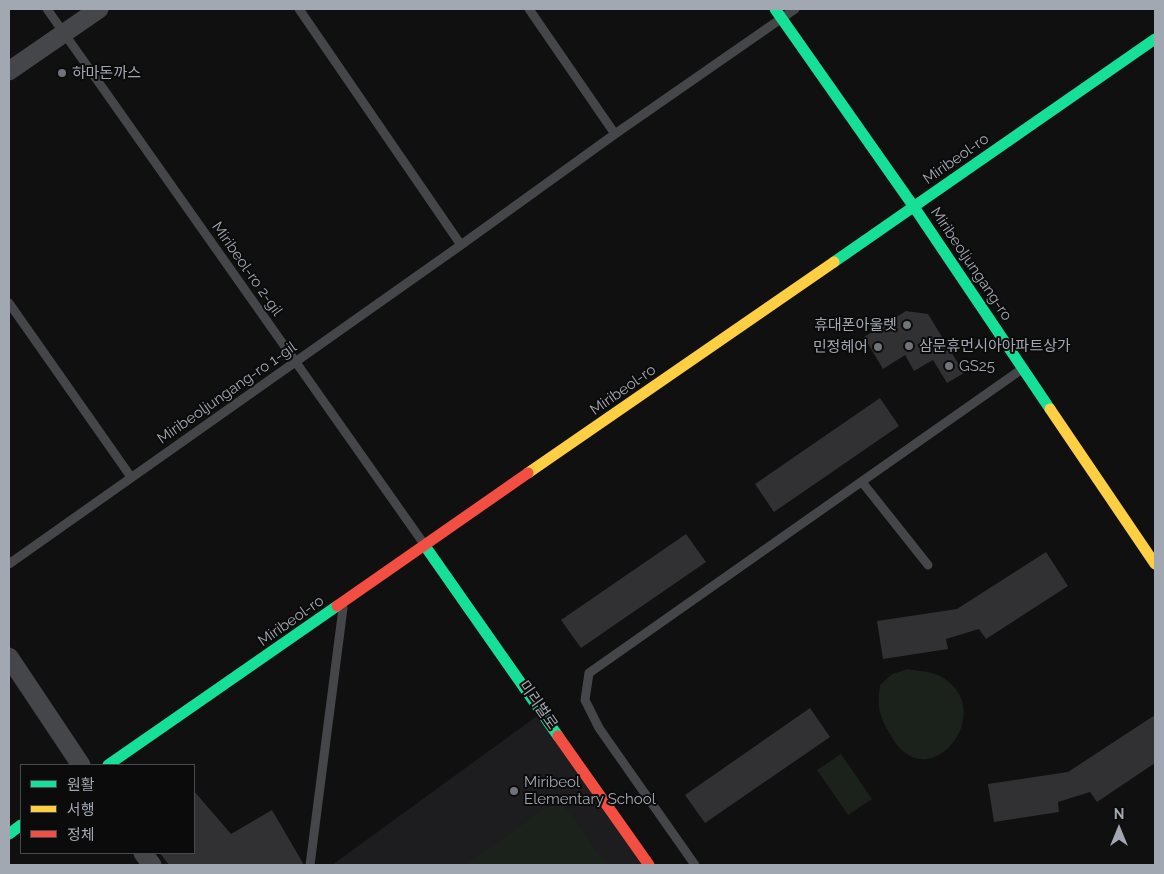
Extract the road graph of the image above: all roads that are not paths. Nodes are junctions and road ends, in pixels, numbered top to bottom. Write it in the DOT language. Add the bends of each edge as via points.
graph roads {
  1 [pos="47,9"];
  2 [pos="99,9"];
  3 [pos="299,9"];
  4 [pos="529,9"];
  5 [pos="796,9"];
  6 [pos="778,14"];
  7 [pos="64,33"];
  8 [pos="1155,38"];
  9 [pos="9,71"];
  10 [pos="615,134"];
  11 [pos="914,206"];
  12 [pos="461,245"];
  13 [pos="9,303"];
  14 [pos="295,362"];
  15 [pos="1024,368"];
  16 [pos="131,477"];
  17 [pos="862,482"];
  18 [pos="425,546"];
  19 [pos="9,564"];
  20 [pos="1155,564"];
  21 [pos="928,565"];
  22 [pos="343,603"];
  23 [pos="9,657"];
  24 [pos="80,764"];
  25 [pos="109,764"];
  26 [pos="20,826"];
  27 [pos="9,834"];
  28 [pos="144,854"];
  29 [pos="152,865"];
  30 [pos="310,865"];
  31 [pos="649,865"];
  32 [pos="695,865"];
  1 -- 7 [label="lane, Miribeol-ro 2-gil"];
  2 -- 7 [label="street"];
  3 -- 12 [label="lane"];
  4 -- 10 [label="lane"];
  5 -- 6 [label="lane, Miribeoljungang-ro 1-gil"];
  6 -- 10 [label="lane, Miribeoljungang-ro 1-gil"];
  6 -- 11 [label="street, Miribeoljungang-ro"];
  7 -- 9 [label="street"];
  7 -- 14 [label="lane, Miribeol-ro 2-gil"];
  8 -- 11 [label="street, Miribeol-ro"];
  10 -- 12 [label="lane, Miribeoljungang-ro 1-gil"];
  11 -- 15 [label="street, Miribeoljungang-ro"];
  11 -- 18 [label="street, Miribeol-ro"];
  12 -- 14 [label="lane, Miribeoljungang-ro 1-gil"];
  13 -- 16 [label="lane"];
  14 -- 16 [label="lane, Miribeoljungang-ro 1-gil"];
  14 -- 18 [label="lane, Miribeol-ro 2-gil"];
  15 -- 17 [label="lane"];
  15 -- 20 [label="street, Miribeoljungang-ro"];
  16 -- 19 [label="lane, Miribeoljungang-ro 1-gil"];
  17 -- 21 [label="lane"];
  17 -- 32 [label="lane" via="588,673 585,700 599,728"];
  18 -- 22 [label="street, Miribeol-ro"];
  18 -- 31 [label="street, 미리벌로"];
  22 -- 25 [label="street, Miribeol-ro"];
  22 -- 30 [label="lane"];
  23 -- 24 [label="street"];
  26 -- 27 [label="street"];
  28 -- 29 [label="street"];
}
